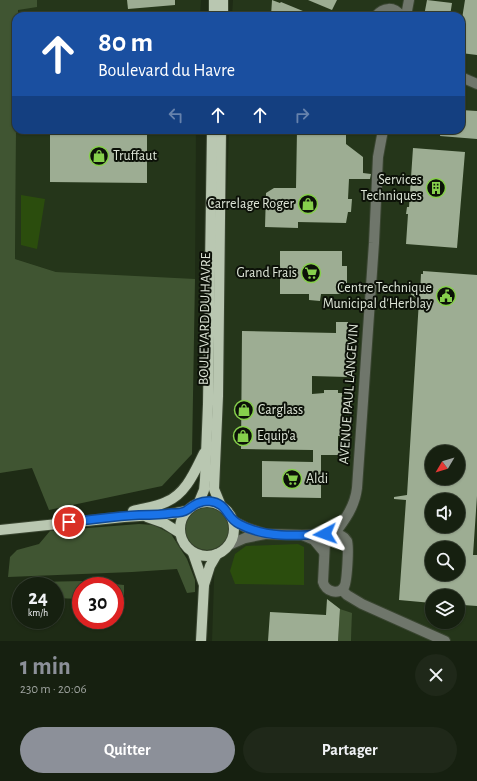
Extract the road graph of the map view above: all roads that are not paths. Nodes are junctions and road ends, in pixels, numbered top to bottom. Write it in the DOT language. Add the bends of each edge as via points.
graph roads {
  1 [pos="214,0"];
  2 [pos="223,0"];
  3 [pos="404,0"];
  4 [pos="409,0"];
  5 [pos="393,9"];
  6 [pos="214,12"];
  7 [pos="223,12"];
  8 [pos="380,12"];
  9 [pos="398,12"];
  10 [pos="407,12"];
  11 [pos="465,78"];
  12 [pos="477,84"];
  13 [pos="212,134"];
  14 [pos="221,134"];
  15 [pos="382,134"];
  16 [pos="206,448"];
  17 [pos="199,502"];
  18 [pos="222,506"];
  19 [pos="186,511"];
  20 [pos="144,515"];
  21 [pos="94,520"];
  22 [pos="233,521"];
  23 [pos="0,530"];
  24 [pos="180,533"];
  25 [pos="265,534"];
  26 [pos="333,534"];
  27 [pos="302,535"];
  28 [pos="229,545"];
  29 [pos="193,552"];
  30 [pos="324,552"];
  31 [pos="217,554"];
  32 [pos="204,585"];
  33 [pos="342,590"];
  34 [pos="201,641"];
  35 [pos="445,641"];
  1 -- 6 [label="main road"];
  2 -- 7 [label="main road"];
  3 -- 5 [label="street"];
  4 -- 10 [label="street"];
  5 -- 8 [label="street"];
  5 -- 9 [label="street"];
  11 -- 12 [label="street"];
  13 -- 16 [label="main road, BOULEVARD DU HAVRE"];
  14 -- 18 [label="main road, BOULEVARD DU HAVRE" via="218,396 214,489"];
  15 -- 26 [label="street, AVENUE PAUL LANGEVIN" via="378,157 357,488 348,516"];
  16 -- 17 [label="main road, BOULEVARD DU HAVRE" via="204,490"];
  16 -- 21 [label="main road" via="193,476 170,501"];
  17 -- 18 [label="main road" via="213,502"];
  17 -- 19 [label="main road"];
  18 -- 22 [label="main road, BOULEVARD DU HAVRE"];
  19 -- 20 [label="main road"];
  19 -- 24 [label="main road" via="180,521"];
  20 -- 21 [label="main road"];
  20 -- 24 [label="main road"];
  21 -- 23 [label="main road"];
  22 -- 25 [label="street"];
  22 -- 28 [label="main road" via="233,536"];
  24 -- 29 [label="main road" via="185,545"];
  25 -- 27 [label="street"];
  25 -- 28 [label="street" via="245,538"];
  26 -- 27 [label="street"];
  26 -- 30 [label="street, AVENUE PAUL LANGEVIN" via="326,539"];
  26 -- 33 [label="street" via="345,538 348,544 346,584"];
  27 -- 30 [label="street" via="314,540"];
  28 -- 31 [label="main road"];
  29 -- 31 [label="main road" via="202,556"];
  29 -- 32 [label="main road"];
  30 -- 33 [label="street" via="324,586 332,592"];
  31 -- 32 [label="main road"];
  32 -- 34 [label="main road"];
  33 -- 35 [label="street" via="362,604"];
}
